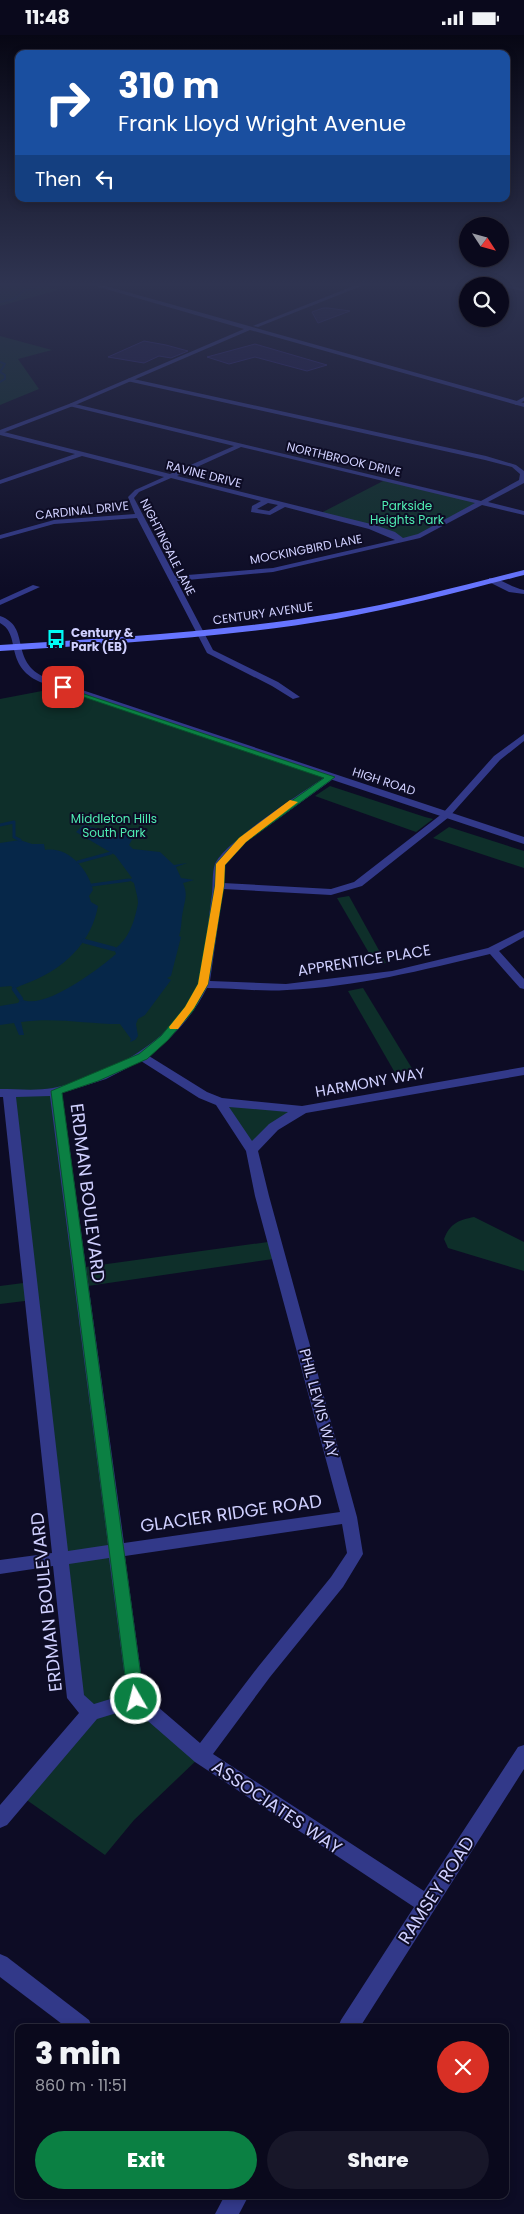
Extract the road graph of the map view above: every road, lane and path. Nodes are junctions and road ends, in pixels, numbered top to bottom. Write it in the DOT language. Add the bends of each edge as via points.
graph roads {
  1 [pos="118,385"];
  2 [pos="150,385"];
  3 [pos="460,385"];
  4 [pos="464,385"];
  5 [pos="522,401"];
  6 [pos="71,405"];
  7 [pos="0,433"];
  8 [pos="239,445"];
  9 [pos="81,454"];
  10 [pos="169,476"];
  11 [pos="0,482"];
  12 [pos="266,501"];
  13 [pos="481,503"];
  14 [pos="284,505"];
  15 [pos="524,513"];
  16 [pos="138,516"];
  17 [pos="0,537"];
  18 [pos="401,540"];
  19 [pos="524,572"];
  20 [pos="172,579"];
  21 [pos="492,580"];
  22 [pos="36,587"];
  23 [pos="524,592"];
  24 [pos="0,603"];
  25 [pos="0,619"];
  26 [pos="201,634"];
  27 [pos="18,647"];
  28 [pos="0,648"];
  29 [pos="296,697"];
  30 [pos="524,737"];
  31 [pos="513,745"];
  32 [pos="524,749"];
  33 [pos="331,777"];
  34 [pos="446,815"];
  35 [pos="524,841"];
  36 [pos="219,886"];
  37 [pos="524,933"];
  38 [pos="492,951"];
  39 [pos="203,984"];
  40 [pos="524,986"];
  41 [pos="143,1057"];
  42 [pos="524,1071"];
  43 [pos="56,1091"];
  44 [pos="5,1093"];
  45 [pos="220,1102"];
  46 [pos="302,1110"];
  47 [pos="252,1151"];
  48 [pos="348,1517"];
  49 [pos="115,1549"];
  50 [pos="60,1558"];
  51 [pos="0,1567"];
  52 [pos="136,1699"];
  53 [pos="91,1713"];
  54 [pos="524,1753"];
  55 [pos="201,1756"];
  56 [pos="0,1819"];
  57 [pos="426,1905"];
  58 [pos="0,1964"];
  59 [pos="78,2024"];
  60 [pos="350,2024"];
  61 [pos="235,2199"];
  62 [pos="226,2214"];
  1 -- 6 [label="street"];
  2 -- 13 [label="street, MOCKINGBIRD LANE" via="506,464 524,474 523,479"];
  3 -- 5 [label="street"];
  4 -- 5 [label="street"];
  6 -- 7 [label="street"];
  6 -- 8 [label="street, NORTHBROOK DRIVE"];
  7 -- 9 [label="street, RAVINE DRIVE"];
  8 -- 10 [label="street, NIGHTINGALE LANE"];
  8 -- 13 [label="street, NORTHBROOK DRIVE"];
  9 -- 10 [label="street, RAVINE DRIVE"];
  9 -- 11 [label="street"];
  10 -- 12 [label="street, RAVINE DRIVE"];
  10 -- 16 [label="street, NIGHTINGALE LANE" via="130,498"];
  12 -- 14 [label="street, RAVINE DRIVE"];
  12 -- 14 [label="street" via="254,507 253,511 270,513"];
  13 -- 15 [label="street, NORTHBROOK DRIVE"];
  13 -- 18 [label="street, MOCKINGBIRD LANE" via="423,535"];
  14 -- 18 [label="street, RAVINE DRIVE" via="372,527"];
  16 -- 17 [label="street, CARDINAL DRIVE" via="54,522"];
  16 -- 20 [label="street, NIGHTINGALE LANE"];
  18 -- 20 [label="street, MOCKINGBIRD LANE" via="273,569"];
  19 -- 21 [label="main road, CENTURY AVENUE"];
  20 -- 26 [label="street, NIGHTINGALE LANE"];
  21 -- 23 [label="street"];
  21 -- 26 [label="main road, CENTURY AVENUE" via="344,614"];
  22 -- 24 [label="street"];
  25 -- 27 [label="street, HIGH ROAD" via="11,626"];
  26 -- 27 [label="main road, CENTURY AVENUE"];
  26 -- 29 [label="street, NIGHTINGALE LANE" via="210,651 219,658 279,684"];
  27 -- 28 [label="main road, CENTURY AVENUE"];
  27 -- 33 [label="street, HIGH ROAD" via="19,659 27,671 50,683"];
  30 -- 31 [label="street"];
  31 -- 32 [label="street"];
  31 -- 34 [label="street" via="497,758"];
  33 -- 34 [label="street, HIGH ROAD"];
  33 -- 36 [label="street" via="242,840 220,864"];
  34 -- 35 [label="street, HIGH ROAD"];
  34 -- 36 [label="street" via="358,884 331,892"];
  36 -- 39 [label="street"];
  37 -- 38 [label="street, APPRENTICE PLACE"];
  38 -- 39 [label="street, APPRENTICE PLACE" via="337,983 286,987"];
  38 -- 40 [label="street"];
  39 -- 41 [label="street" via="171,1031"];
  41 -- 43 [label="street"];
  41 -- 45 [label="street" via="203,1095"];
  42 -- 46 [label="street, HARMONY WAY"];
  43 -- 44 [label="street"];
  43 -- 49 [label="street, ERDMAN BOULEVARD"];
  44 -- 50 [label="street, ERDMAN BOULEVARD"];
  45 -- 46 [label="street, HARMONY WAY"];
  45 -- 47 [label="street, PHIL LEWIS WAY"];
  46 -- 47 [label="street" via="278,1122 262,1135"];
  47 -- 48 [label="street, PHIL LEWIS WAY"];
  48 -- 49 [label="street, GLACIER RIDGE ROAD"];
  48 -- 55 [label="street, PHIL LEWIS WAY" via="355,1553 338,1581"];
  49 -- 50 [label="street, GLACIER RIDGE ROAD"];
  49 -- 52 [label="street, ERDMAN BOULEVARD"];
  50 -- 51 [label="street, GLACIER RIDGE ROAD"];
  50 -- 53 [label="street, ERDMAN BOULEVARD" via="76,1698"];
  52 -- 53 [label="street"];
  52 -- 55 [label="street, ASSOCIATES WAY"];
  53 -- 56 [label="street"];
  54 -- 57 [label="street, RAMSEY ROAD"];
  55 -- 57 [label="street, ASSOCIATES WAY"];
  57 -- 60 [label="street, RAMSEY ROAD"];
  58 -- 59 [label="street"];
  61 -- 62 [label="street"];
}
